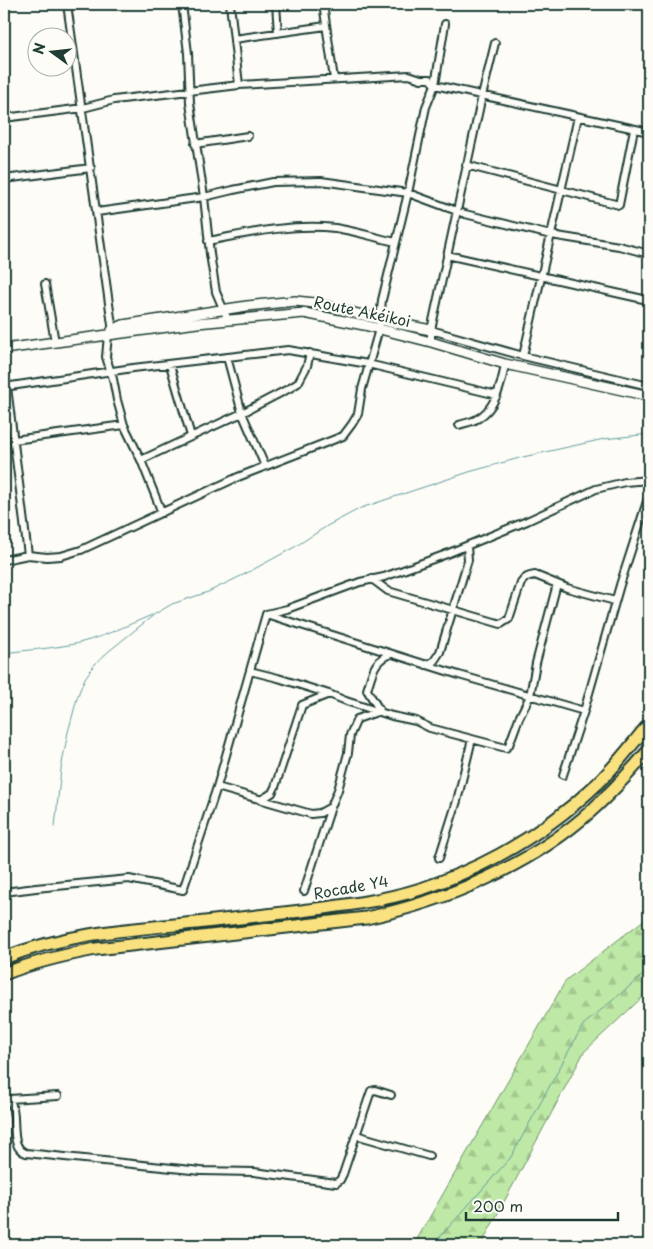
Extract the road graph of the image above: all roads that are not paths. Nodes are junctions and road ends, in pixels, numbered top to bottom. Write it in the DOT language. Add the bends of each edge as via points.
graph roads {
  1 [pos="67,4"];
  2 [pos="182,4"];
  3 [pos="230,4"];
  4 [pos="276,4"];
  5 [pos="323,4"];
  6 [pos="445,24"];
  7 [pos="326,26"];
  8 [pos="278,33"];
  9 [pos="234,40"];
  10 [pos="495,43"];
  11 [pos="334,79"];
  12 [pos="239,85"];
  13 [pos="434,85"];
  14 [pos="190,92"];
  15 [pos="482,96"];
  16 [pos="82,108"];
  17 [pos="578,117"];
  18 [pos="4,118"];
  19 [pos="634,129"];
  20 [pos="649,132"];
  21 [pos="248,136"];
  22 [pos="196,144"];
  23 [pos="466,165"];
  24 [pos="91,168"];
  25 [pos="4,179"];
  26 [pos="562,189"];
  27 [pos="408,194"];
  28 [pos="204,198"];
  29 [pos="456,211"];
  30 [pos="97,212"];
  31 [pos="551,235"];
  32 [pos="208,240"];
  33 [pos="396,242"];
  34 [pos="649,254"];
  35 [pos="447,255"];
  36 [pos="541,277"];
  37 [pos="45,284"];
  38 [pos="643,299"];
  39 [pos="224,310"];
  40 [pos="228,320"];
  41 [pos="380,324"];
  42 [pos="431,330"];
  43 [pos="111,333"];
  44 [pos="55,342"];
  45 [pos="431,342"];
  46 [pos="4,349"];
  47 [pos="310,353"];
  48 [pos="523,356"];
  49 [pos="227,357"];
  50 [pos="368,364"];
  51 [pos="505,364"];
  52 [pos="170,365"];
  53 [pos="111,372"];
  54 [pos="649,386"];
  55 [pos="5,387"];
  56 [pos="497,395"];
  57 [pos="649,396"];
  58 [pos="242,413"];
  59 [pos="124,425"];
  60 [pos="459,425"];
  61 [pos="191,436"];
  62 [pos="14,440"];
  63 [pos="141,460"];
  64 [pos="265,466"];
  65 [pos="649,480"];
  66 [pos="649,495"];
  67 [pos="162,513"];
  68 [pos="467,546"];
  69 [pos="28,556"];
  70 [pos="4,560"];
  71 [pos="372,579"];
  72 [pos="557,584"];
  73 [pos="615,601"];
  74 [pos="453,610"];
  75 [pos="266,614"];
  76 [pos="391,654"];
  77 [pos="426,665"];
  78 [pos="250,671"];
  79 [pos="330,694"];
  80 [pos="530,696"];
  81 [pos="380,711"];
  82 [pos="584,711"];
  83 [pos="649,724"];
  84 [pos="472,740"];
  85 [pos="649,750"];
  86 [pos="563,775"];
  87 [pos="217,787"];
  88 [pos="261,800"];
  89 [pos="331,807"];
  90 [pos="439,858"];
  91 [pos="304,891"];
  92 [pos="4,892"];
  93 [pos="4,958"];
  94 [pos="4,974"];
  95 [pos="392,1095"];
  96 [pos="58,1096"];
  97 [pos="6,1099"];
  98 [pos="356,1135"];
  99 [pos="429,1156"];
  1 -- 16 [label="street"];
  2 -- 14 [label="street"];
  3 -- 9 [label="street"];
  4 -- 8 [label="street"];
  5 -- 7 [label="street"];
  6 -- 13 [label="street"];
  7 -- 8 [label="street"];
  7 -- 11 [label="street"];
  8 -- 9 [label="street"];
  9 -- 12 [label="street"];
  10 -- 15 [label="street"];
  11 -- 12 [label="street"];
  11 -- 13 [label="street" via="409,75 430,79"];
  12 -- 14 [label="street"];
  13 -- 15 [label="street"];
  13 -- 27 [label="street" via="426,107"];
  14 -- 16 [label="street" via="114,100"];
  14 -- 22 [label="street"];
  15 -- 17 [label="street"];
  15 -- 23 [label="street"];
  16 -- 18 [label="street"];
  16 -- 24 [label="street"];
  17 -- 19 [label="street"];
  17 -- 26 [label="street"];
  19 -- 20 [label="street"];
  19 -- 26 [label="street" via="618,205"];
  21 -- 22 [label="street"];
  22 -- 28 [label="street"];
  23 -- 26 [label="street"];
  23 -- 29 [label="street"];
  24 -- 25 [label="street"];
  24 -- 30 [label="street"];
  26 -- 31 [label="street"];
  27 -- 28 [label="street" via="321,181 274,182"];
  27 -- 29 [label="street"];
  27 -- 33 [label="street"];
  28 -- 30 [label="street"];
  28 -- 32 [label="street"];
  29 -- 31 [label="street"];
  29 -- 35 [label="street"];
  30 -- 43 [label="street"];
  31 -- 34 [label="street"];
  31 -- 36 [label="street"];
  32 -- 33 [label="street" via="309,227 336,228"];
  32 -- 39 [label="street" via="216,292"];
  33 -- 41 [label="street" via="382,300"];
  35 -- 36 [label="street"];
  35 -- 42 [label="street"];
  36 -- 38 [label="street"];
  36 -- 48 [label="street"];
  37 -- 44 [label="street"];
  39 -- 40 [label="street"];
  39 -- 41 [label="street, Route Akéikoi" via="295,301 323,305"];
  39 -- 43 [label="street, Route Akéikoi" via="123,325"];
  40 -- 41 [label="street, Route Akéikoi" via="304,313"];
  40 -- 43 [label="street, Route Akéikoi"];
  41 -- 42 [label="street, Route Akéikoi"];
  41 -- 45 [label="street, Route Akéikoi"];
  41 -- 50 [label="street"];
  42 -- 45 [label="street"];
  42 -- 48 [label="street"];
  43 -- 44 [label="street, Route Akéikoi"];
  43 -- 53 [label="street" via="106,358"];
  44 -- 46 [label="street, Route Akéikoi"];
  45 -- 51 [label="street, Route Akéikoi"];
  47 -- 49 [label="street" via="280,351"];
  47 -- 50 [label="street"];
  47 -- 58 [label="street" via="298,383"];
  48 -- 54 [label="street"];
  49 -- 52 [label="street"];
  49 -- 58 [label="street"];
  50 -- 56 [label="street"];
  50 -- 64 [label="street" via="358,414 344,435"];
  51 -- 56 [label="street"];
  51 -- 57 [label="street, Route Akéikoi"];
  52 -- 53 [label="street"];
  52 -- 61 [label="street"];
  53 -- 55 [label="street"];
  53 -- 59 [label="street"];
  55 -- 62 [label="street"];
  56 -- 60 [label="street" via="478,419"];
  58 -- 61 [label="street"];
  58 -- 64 [label="street"];
  59 -- 62 [label="street"];
  59 -- 63 [label="street"];
  61 -- 63 [label="street"];
  62 -- 69 [label="street"];
  63 -- 67 [label="street"];
  64 -- 67 [label="street"];
  65 -- 68 [label="street" via="596,489"];
  66 -- 73 [label="street"];
  67 -- 69 [label="street" via="81,550 61,556"];
  68 -- 71 [label="street"];
  68 -- 74 [label="street" via="468,560"];
  69 -- 70 [label="street"];
  71 -- 74 [label="street" via="388,591"];
  71 -- 75 [label="street"];
  72 -- 73 [label="street"];
  72 -- 74 [label="street" via="535,575 524,578 509,619 501,624"];
  72 -- 80 [label="street"];
  73 -- 82 [label="street"];
  74 -- 77 [label="street" via="437,657"];
  75 -- 76 [label="street"];
  75 -- 78 [label="street"];
  76 -- 77 [label="street"];
  76 -- 81 [label="street" via="383,656 376,664 367,690"];
  77 -- 80 [label="street"];
  78 -- 79 [label="street"];
  78 -- 87 [label="street"];
  79 -- 81 [label="street"];
  79 -- 88 [label="street" via="302,704 275,787"];
  80 -- 82 [label="street"];
  80 -- 84 [label="street" via="506,748"];
  81 -- 84 [label="street"];
  81 -- 89 [label="street" via="357,718"];
  82 -- 86 [label="street"];
  83 -- 93 [label="highway, Rocade Y4" via="599,782 538,831 486,862 437,883 352,904 94,933"];
  84 -- 90 [label="street"];
  85 -- 94 [label="highway, Rocade Y4" via="590,812 546,846 446,896 405,910 366,918 96,949 57,956"];
  87 -- 88 [label="street"];
  87 -- 92 [label="street" via="183,890 129,879"];
  88 -- 89 [label="street" via="311,814"];
  89 -- 91 [label="street"];
  95 -- 98 [label="street" via="371,1091"];
  96 -- 97 [label="street"];
  97 -- 98 [label="street" via="14,1109 15,1141 21,1151 99,1161 202,1171 254,1172 336,1183 343,1174"];
  98 -- 99 [label="street"];
}
